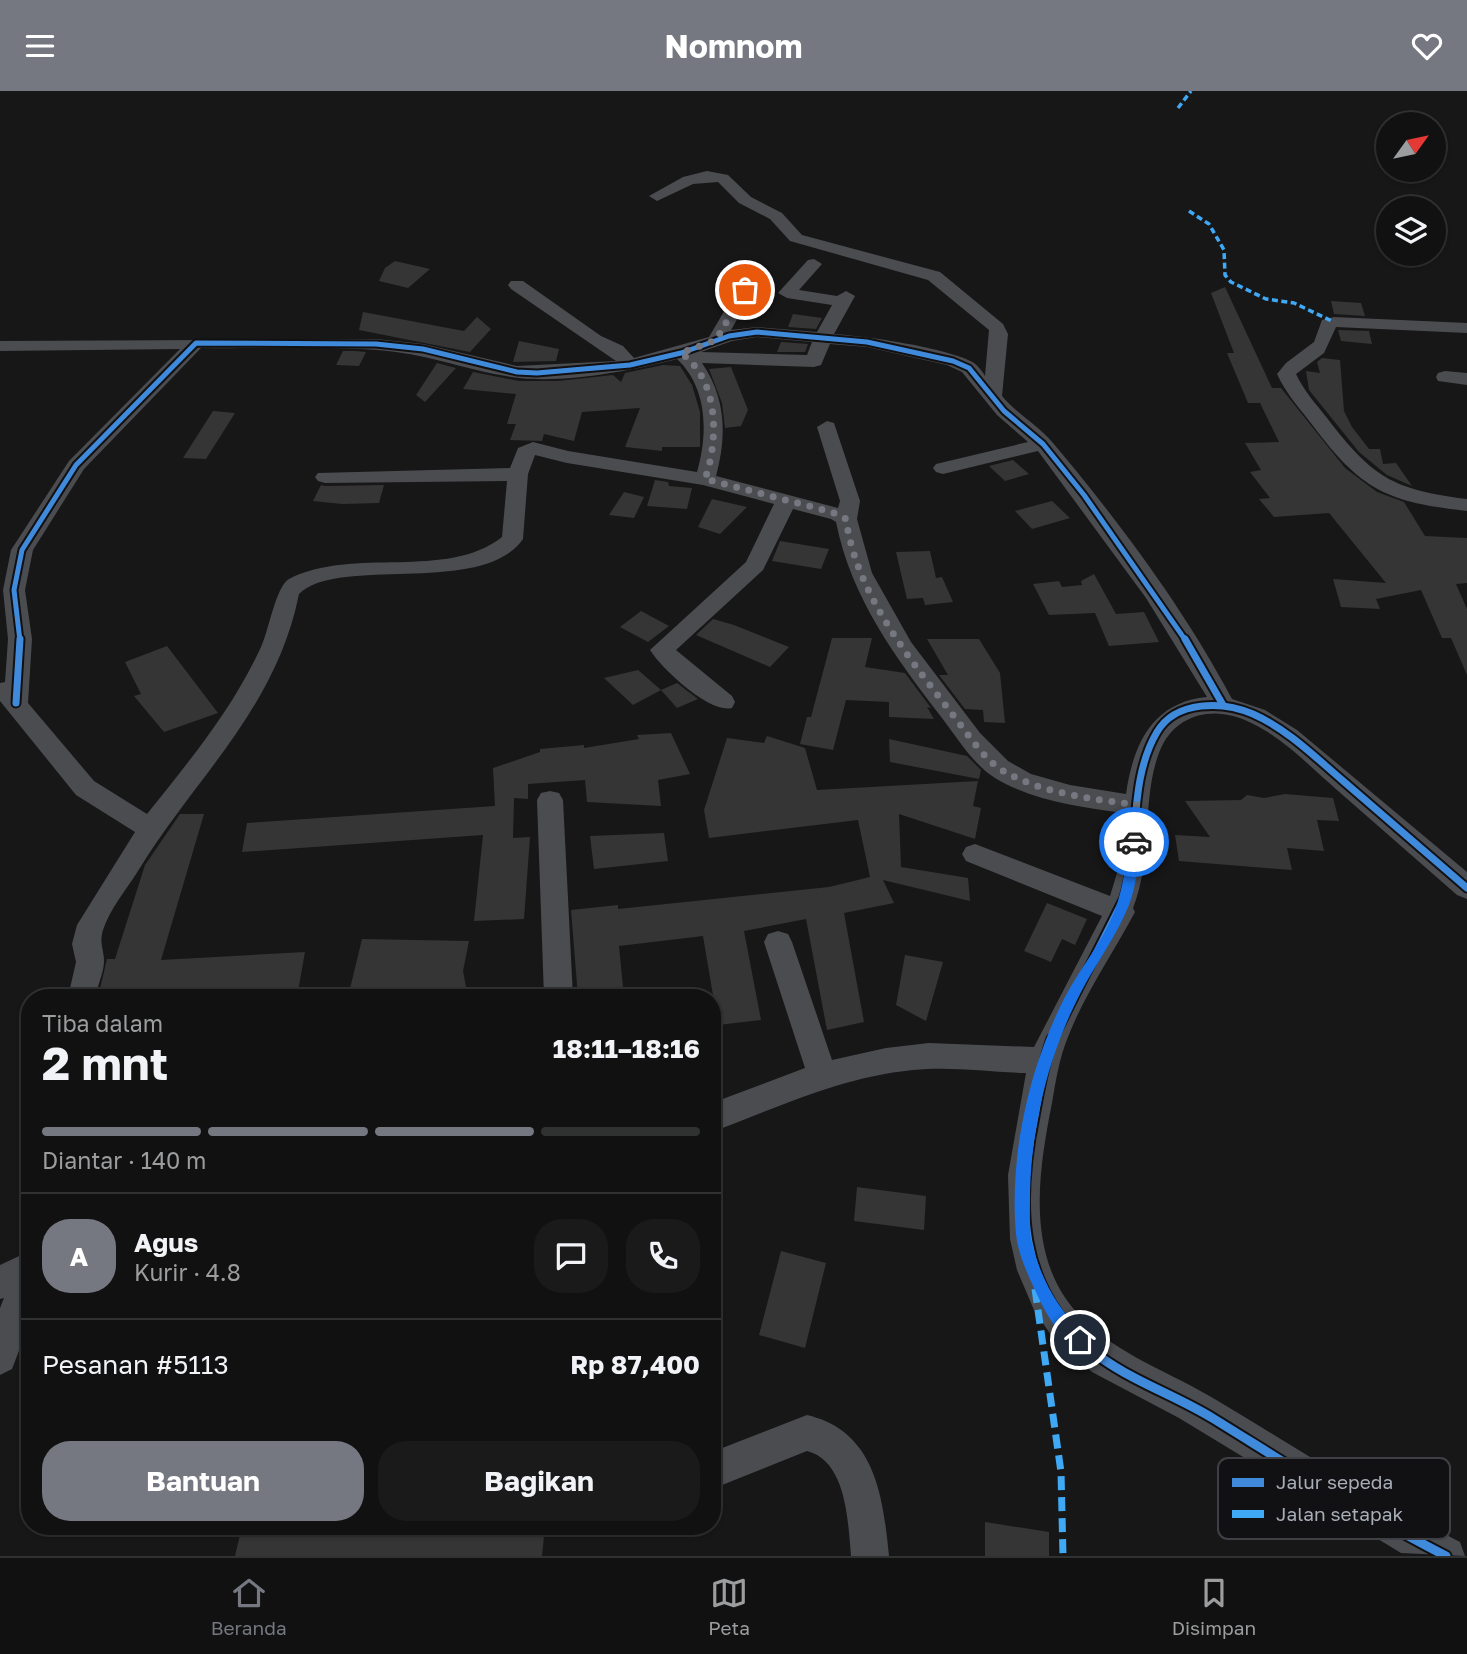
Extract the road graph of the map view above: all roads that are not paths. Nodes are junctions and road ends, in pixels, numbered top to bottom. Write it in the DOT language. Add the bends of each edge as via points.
graph roads {
  1 [pos="657,197"];
  2 [pos="814,264"];
  3 [pos="517,285"];
  4 [pos="745,290"];
  5 [pos="1467,328"];
  6 [pos="824,336"];
  7 [pos="716,340"];
  8 [pos="196,343"];
  9 [pos="0,346"];
  10 [pos="684,355"];
  11 [pos="630,365"];
  12 [pos="1445,377"];
  13 [pos="1467,379"];
  14 [pos="992,396"];
  15 [pos="827,427"];
  16 [pos="1043,444"];
  17 [pos="943,468"];
  18 [pos="518,474"];
  19 [pos="325,477"];
  20 [pos="705,479"];
  21 [pos="786,501"];
  22 [pos="1467,505"];
  23 [pos="846,519"];
  24 [pos="8,694"];
  25 [pos="723,702"];
  26 [pos="1223,705"];
  27 [pos="550,800"];
  28 [pos="1137,805"];
  29 [pos="151,829"];
  30 [pos="975,854"];
  31 [pos="1467,888"];
  32 [pos="1121,912"];
  33 [pos="778,942"];
  34 [pos="82,989"];
  35 [pos="559,989"];
  36 [pos="1045,1059"];
  37 [pos="822,1075"];
  38 [pos="721,1114"];
  39 [pos="21,1274"];
  40 [pos="0,1283"];
  41 [pos="21,1296"];
  42 [pos="0,1357"];
  43 [pos="1275,1458"];
  44 [pos="721,1467"];
  45 [pos="1414,1539"];
  46 [pos="870,1556"];
  47 [pos="1446,1556"];
  1 -- 14 [label="street" via="688,180 717,176 749,203 776,216 796,238 939,279 999,334"];
  2 -- 6 [label="street" via="787,293 844,299"];
  3 -- 11 [label="street" via="617,350"];
  4 -- 7 [label="street"];
  5 -- 22 [label="street" via="1334,322 1328,324 1319,349 1286,374 1339,450 1365,476 1406,497"];
  6 -- 7 [label="street" via="757,332"];
  6 -- 10 [label="street" via="817,359 808,363"];
  6 -- 14 [label="street" via="953,361 969,369"];
  7 -- 10 [label="street"];
  8 -- 9 [label="street"];
  8 -- 11 [label="street" via="376,344 443,353 527,373"];
  8 -- 24 [label="street" via="76,465 22,550 14,590 20,639"];
  10 -- 11 [label="street"];
  10 -- 20 [label="street" via="697,365 715,418 712,459"];
  12 -- 13 [label="street"];
  14 -- 16 [label="street"];
  15 -- 23 [label="street" via="850,501"];
  16 -- 17 [label="street"];
  16 -- 26 [label="street" via="1154,593"];
  18 -- 19 [label="street"];
  18 -- 20 [label="street" via="525,452 533,448"];
  18 -- 29 [label="street" via="512,539 507,546 477,559 365,570 313,578 292,587 275,641 243,706 219,745"];
  20 -- 21 [label="street"];
  21 -- 23 [label="street"];
  21 -- 25 [label="street" via="755,565 662,650"];
  23 -- 28 [label="street" via="866,582 890,628 982,752 1017,778"];
  24 -- 29 [label="street" via="85,787"];
  26 -- 28 [label="street" via="1184,710 1158,725 1149,743"];
  26 -- 31 [label="street" via="1264,720 1305,749"];
  27 -- 35 [label="street"];
  28 -- 32 [label="street" via="1132,868"];
  29 -- 34 [label="street" via="99,909 86,942 90,962"];
  30 -- 32 [label="street"];
  32 -- 36 [label="street" via="1070,1000"];
  33 -- 37 [label="street"];
  36 -- 37 [label="street" via="913,1057"];
  36 -- 43 [label="street" via="1023,1160 1023,1236 1047,1300 1066,1327 1093,1352"];
  37 -- 38 [label="street"];
  39 -- 40 [label="street"];
  41 -- 42 [label="street"];
  44 -- 46 [label="street" via="807,1433 835,1441 855,1479 867,1521"];
  45 -- 47 [label="street"];
}
